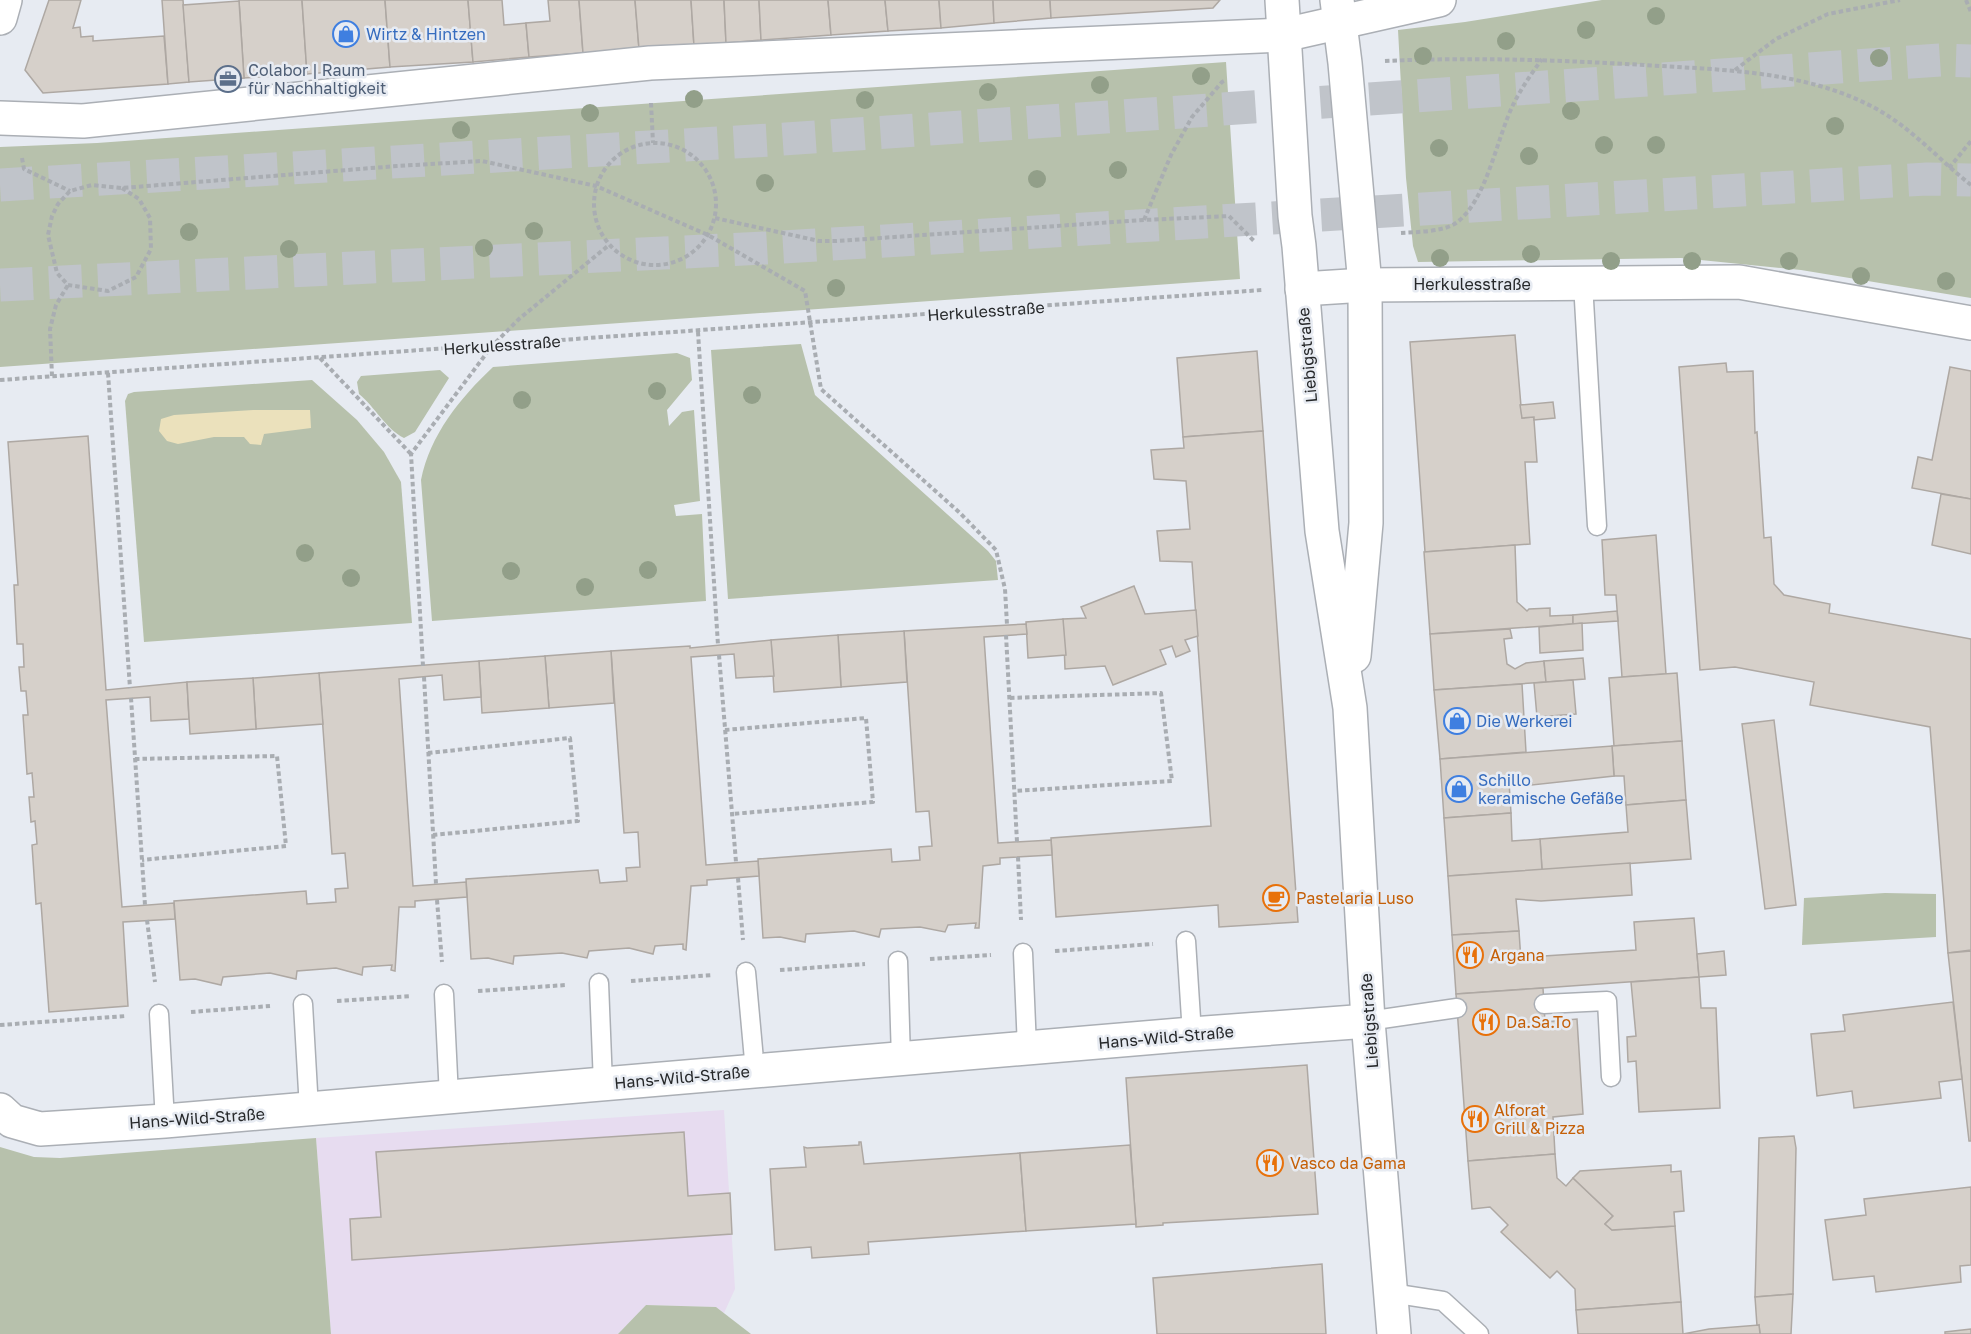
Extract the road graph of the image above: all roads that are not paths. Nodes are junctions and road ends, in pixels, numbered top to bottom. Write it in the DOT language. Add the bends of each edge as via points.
graph roads {
  1 [pos="6,0"];
  2 [pos="1281,0"];
  3 [pos="1439,0"];
  4 [pos="1338,11"];
  5 [pos="0,18"];
  6 [pos="1284,35"];
  7 [pos="0,118"];
  8 [pos="1583,283"];
  9 [pos="1365,285"];
  10 [pos="1302,289"];
  11 [pos="1971,323"];
  12 [pos="1597,526"];
  13 [pos="1350,708"];
  14 [pos="1186,941"];
  15 [pos="1023,953"];
  16 [pos="898,962"];
  17 [pos="746,972"];
  18 [pos="598,983"];
  19 [pos="444,994"];
  20 [pos="303,1004"];
  21 [pos="1544,1004"];
  22 [pos="1457,1008"];
  23 [pos="159,1014"];
  24 [pos="1368,1021"];
  25 [pos="1192,1034"];
  26 [pos="1027,1048"];
  27 [pos="901,1059"];
  28 [pos="755,1071"];
  29 [pos="1611,1077"];
  30 [pos="603,1084"];
  31 [pos="449,1097"];
  32 [pos="309,1109"];
  33 [pos="0,1110"];
  34 [pos="165,1121"];
  35 [pos="1391,1293"];
  36 [pos="1394,1334"];
  37 [pos="1479,1334"];
  1 -- 5 [label="street"];
  2 -- 6 [label="street, Liebigstraße"];
  3 -- 4 [label="street"];
  4 -- 6 [label="street"];
  4 -- 9 [label="street, Liebigstraße"];
  6 -- 7 [label="street" via="650,63 83,121"];
  6 -- 10 [label="street, Liebigstraße"];
  8 -- 9 [label="street, Herkulesstraße"];
  8 -- 11 [label="street, Herkulesstraße" via="1738,282"];
  8 -- 12 [label="lane"];
  9 -- 10 [label="street, Herkulesstraße"];
  9 -- 13 [label="street, Liebigstraße" via="1366,523"];
  10 -- 13 [label="street, Liebigstraße" via="1322,531"];
  13 -- 24 [label="street, Liebigstraße"];
  14 -- 25 [label="lane"];
  15 -- 26 [label="lane"];
  16 -- 27 [label="lane"];
  17 -- 28 [label="lane"];
  18 -- 30 [label="lane"];
  19 -- 31 [label="lane"];
  20 -- 32 [label="lane"];
  21 -- 29 [label="lane" via="1607,1001"];
  22 -- 24 [label="lane"];
  23 -- 34 [label="lane"];
  24 -- 25 [label="street, Hans-Wild-Straße"];
  24 -- 35 [label="street, Liebigstraße"];
  25 -- 26 [label="street, Hans-Wild-Straße"];
  26 -- 27 [label="street, Hans-Wild-Straße"];
  27 -- 28 [label="street, Hans-Wild-Straße"];
  28 -- 30 [label="street, Hans-Wild-Straße"];
  30 -- 31 [label="street, Hans-Wild-Straße"];
  31 -- 32 [label="street, Hans-Wild-Straße"];
  32 -- 34 [label="street, Hans-Wild-Straße"];
  33 -- 34 [label="street, Hans-Wild-Straße" via="12,1121 40,1129"];
  35 -- 36 [label="street, Liebigstraße"];
  35 -- 37 [label="lane" via="1443,1301"];
}
